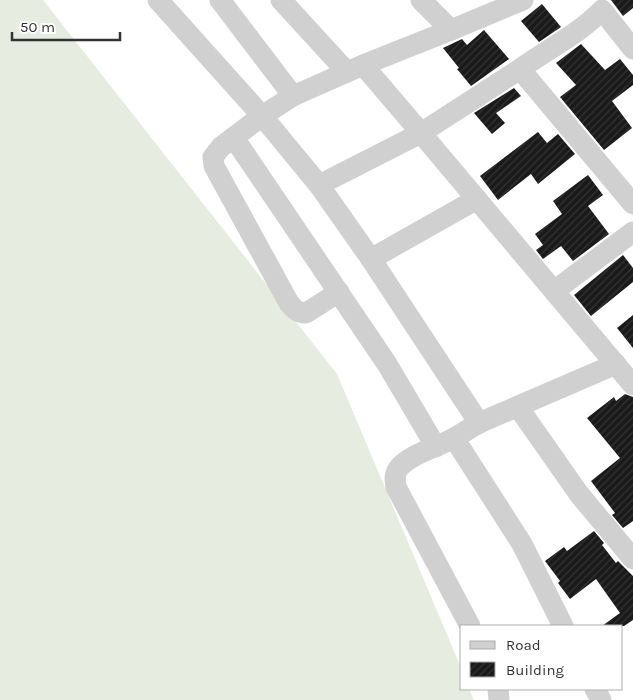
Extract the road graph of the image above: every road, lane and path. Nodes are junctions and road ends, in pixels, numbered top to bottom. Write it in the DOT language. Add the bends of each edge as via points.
graph roads {
  1 [pos="158,0"];
  2 [pos="220,0"];
  3 [pos="281,0"];
  4 [pos="421,0"];
  5 [pos="523,0"];
  6 [pos="602,3"];
  7 [pos="451,30"];
  8 [pos="633,49"];
  9 [pos="355,68"];
  10 [pos="520,68"];
  11 [pos="293,96"];
  12 [pos="262,116"];
  13 [pos="421,133"];
  14 [pos="234,138"];
  15 [pos="319,185"];
  16 [pos="477,199"];
  17 [pos="633,204"];
  18 [pos="633,232"];
  19 [pos="371,259"];
  20 [pos="554,291"];
  21 [pos="339,292"];
  22 [pos="616,364"];
  23 [pos="633,385"];
  24 [pos="518,407"];
  25 [pos="479,423"];
  26 [pos="445,442"];
  27 [pos="633,559"];
  28 [pos="469,625"];
  29 [pos="562,625"];
  1 -- 12 [label="street"];
  2 -- 11 [label="street"];
  3 -- 9 [label="street"];
  4 -- 7 [label="street"];
  5 -- 7 [label="street"];
  6 -- 8 [label="street"];
  6 -- 10 [label="street" via="581,30"];
  7 -- 9 [label="street"];
  9 -- 11 [label="street"];
  9 -- 13 [label="street"];
  10 -- 13 [label="street"];
  10 -- 17 [label="street"];
  11 -- 12 [label="street"];
  12 -- 14 [label="street"];
  12 -- 15 [label="street"];
  13 -- 15 [label="street"];
  13 -- 16 [label="street"];
  14 -- 21 [label="street"];
  14 -- 21 [label="street" via="216,153 213,162 289,303 300,313 306,313"];
  15 -- 19 [label="street"];
  16 -- 19 [label="street"];
  16 -- 20 [label="street"];
  18 -- 20 [label="street"];
  19 -- 25 [label="street"];
  20 -- 22 [label="street"];
  21 -- 26 [label="street"];
  22 -- 23 [label="street"];
  22 -- 24 [label="street"];
  24 -- 25 [label="street"];
  24 -- 27 [label="street" via="579,494"];
  25 -- 26 [label="street"];
  26 -- 28 [label="street" via="398,468 396,487"];
  26 -- 29 [label="street" via="522,544"];
}
